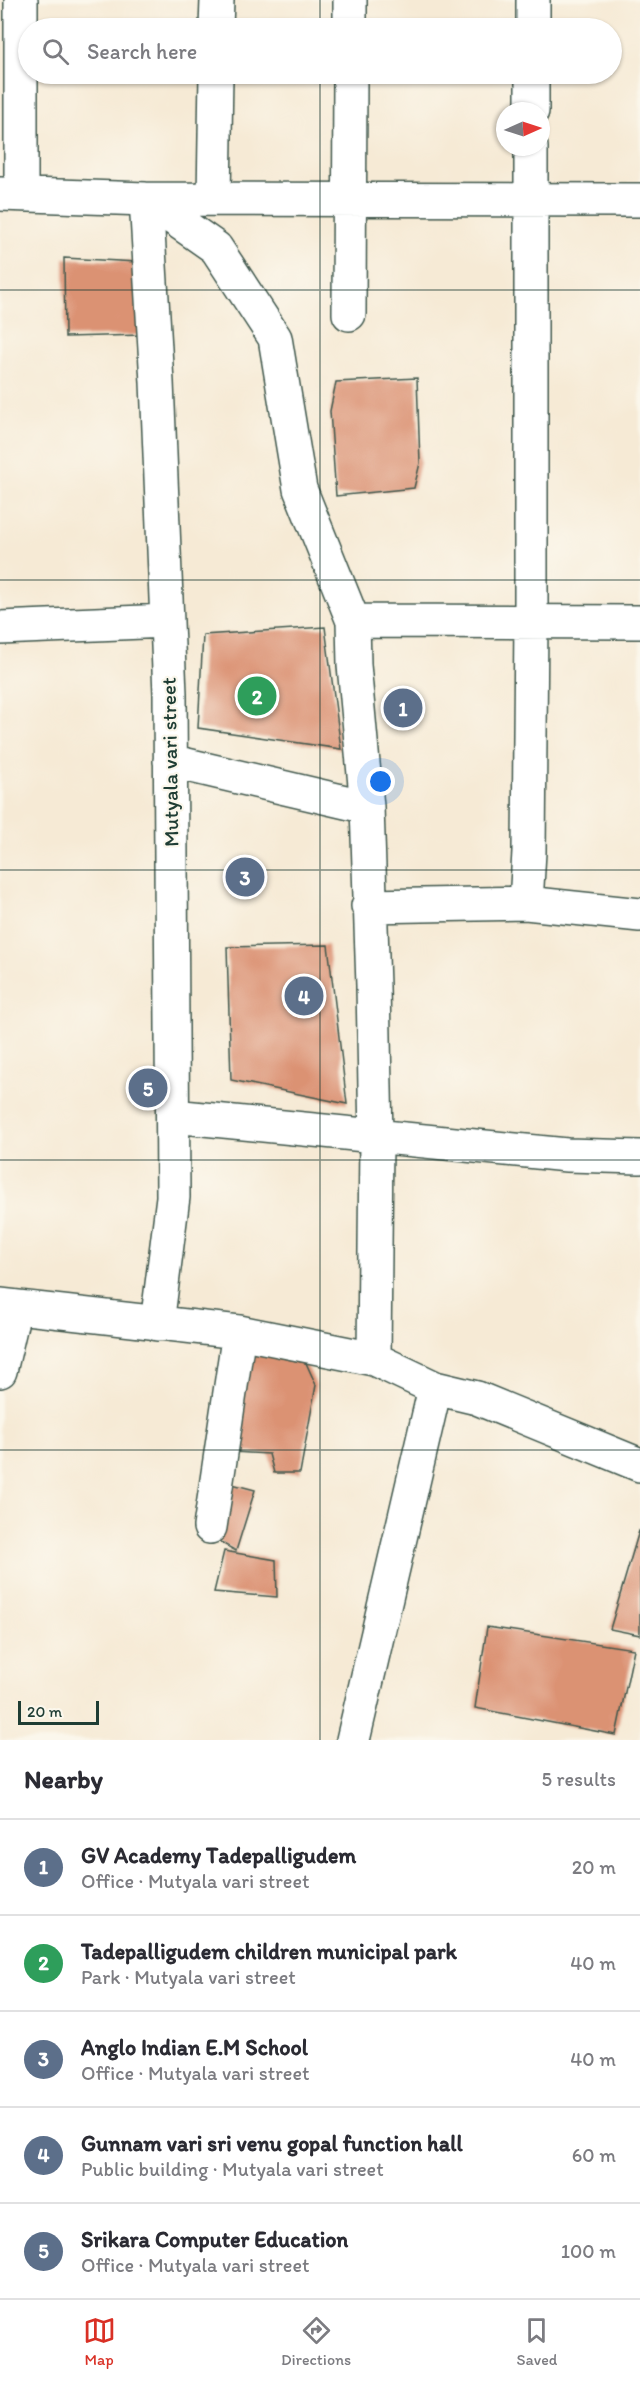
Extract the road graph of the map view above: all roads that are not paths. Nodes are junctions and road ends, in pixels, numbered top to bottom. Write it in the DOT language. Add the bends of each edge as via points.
graph roads {
  1 [pos="21,0"];
  2 [pos="217,0"];
  3 [pos="350,0"];
  4 [pos="534,0"];
  5 [pos="20,18"];
  6 [pos="216,18"];
  7 [pos="350,18"];
  8 [pos="533,18"];
  9 [pos="18,53"];
  10 [pos="216,84"];
  11 [pos="350,84"];
  12 [pos="532,84"];
  13 [pos="532,102"];
  14 [pos="531,156"];
  15 [pos="10,194"];
  16 [pos="146,199"];
  17 [pos="214,199"];
  18 [pos="351,200"];
  19 [pos="531,200"];
  20 [pos="640,200"];
  21 [pos="348,314"];
  22 [pos="531,620"];
  23 [pos="167,621"];
  24 [pos="353,621"];
  25 [pos="640,622"];
  26 [pos="0,628"];
  27 [pos="170,761"];
  28 [pos="367,807"];
  29 [pos="526,903"];
  30 [pos="368,906"];
  31 [pos="640,915"];
  32 [pos="173,1116"];
  33 [pos="376,1138"];
  34 [pos="640,1157"];
  35 [pos="8,1306"];
  36 [pos="157,1324"];
  37 [pos="239,1332"];
  38 [pos="374,1359"];
  39 [pos="0,1371"];
  40 [pos="435,1388"];
  41 [pos="640,1465"];
  42 [pos="210,1527"];
  43 [pos="353,1740"];
  1 -- 5 [label="street"];
  2 -- 6 [label="street"];
  3 -- 7 [label="street"];
  4 -- 8 [label="street"];
  9 -- 15 [label="street"];
  10 -- 17 [label="street"];
  11 -- 18 [label="street"];
  12 -- 13 [label="street"];
  14 -- 19 [label="street"];
  15 -- 16 [label="street"];
  16 -- 17 [label="street"];
  16 -- 23 [label="street, Mutyala vari street"];
  16 -- 24 [label="street" via="216,248 275,339 300,489"];
  17 -- 18 [label="street"];
  18 -- 19 [label="street"];
  18 -- 21 [label="street"];
  19 -- 20 [label="street"];
  19 -- 22 [label="street"];
  22 -- 24 [label="street"];
  22 -- 25 [label="street"];
  22 -- 29 [label="street"];
  23 -- 26 [label="street"];
  23 -- 27 [label="street, Mutyala vari street"];
  24 -- 28 [label="street"];
  27 -- 28 [label="street"];
  27 -- 32 [label="street, Mutyala vari street"];
  28 -- 30 [label="street"];
  29 -- 30 [label="street"];
  29 -- 31 [label="street"];
  30 -- 33 [label="street"];
  32 -- 33 [label="street"];
  32 -- 36 [label="street, Mutyala vari street" via="173,1197"];
  33 -- 34 [label="street" via="567,1155"];
  33 -- 38 [label="street"];
  35 -- 36 [label="street"];
  35 -- 39 [label="street"];
  36 -- 37 [label="street"];
  37 -- 38 [label="street"];
  37 -- 42 [label="street"];
  38 -- 40 [label="street"];
  40 -- 41 [label="street" via="477,1398"];
  40 -- 43 [label="street"];
}
